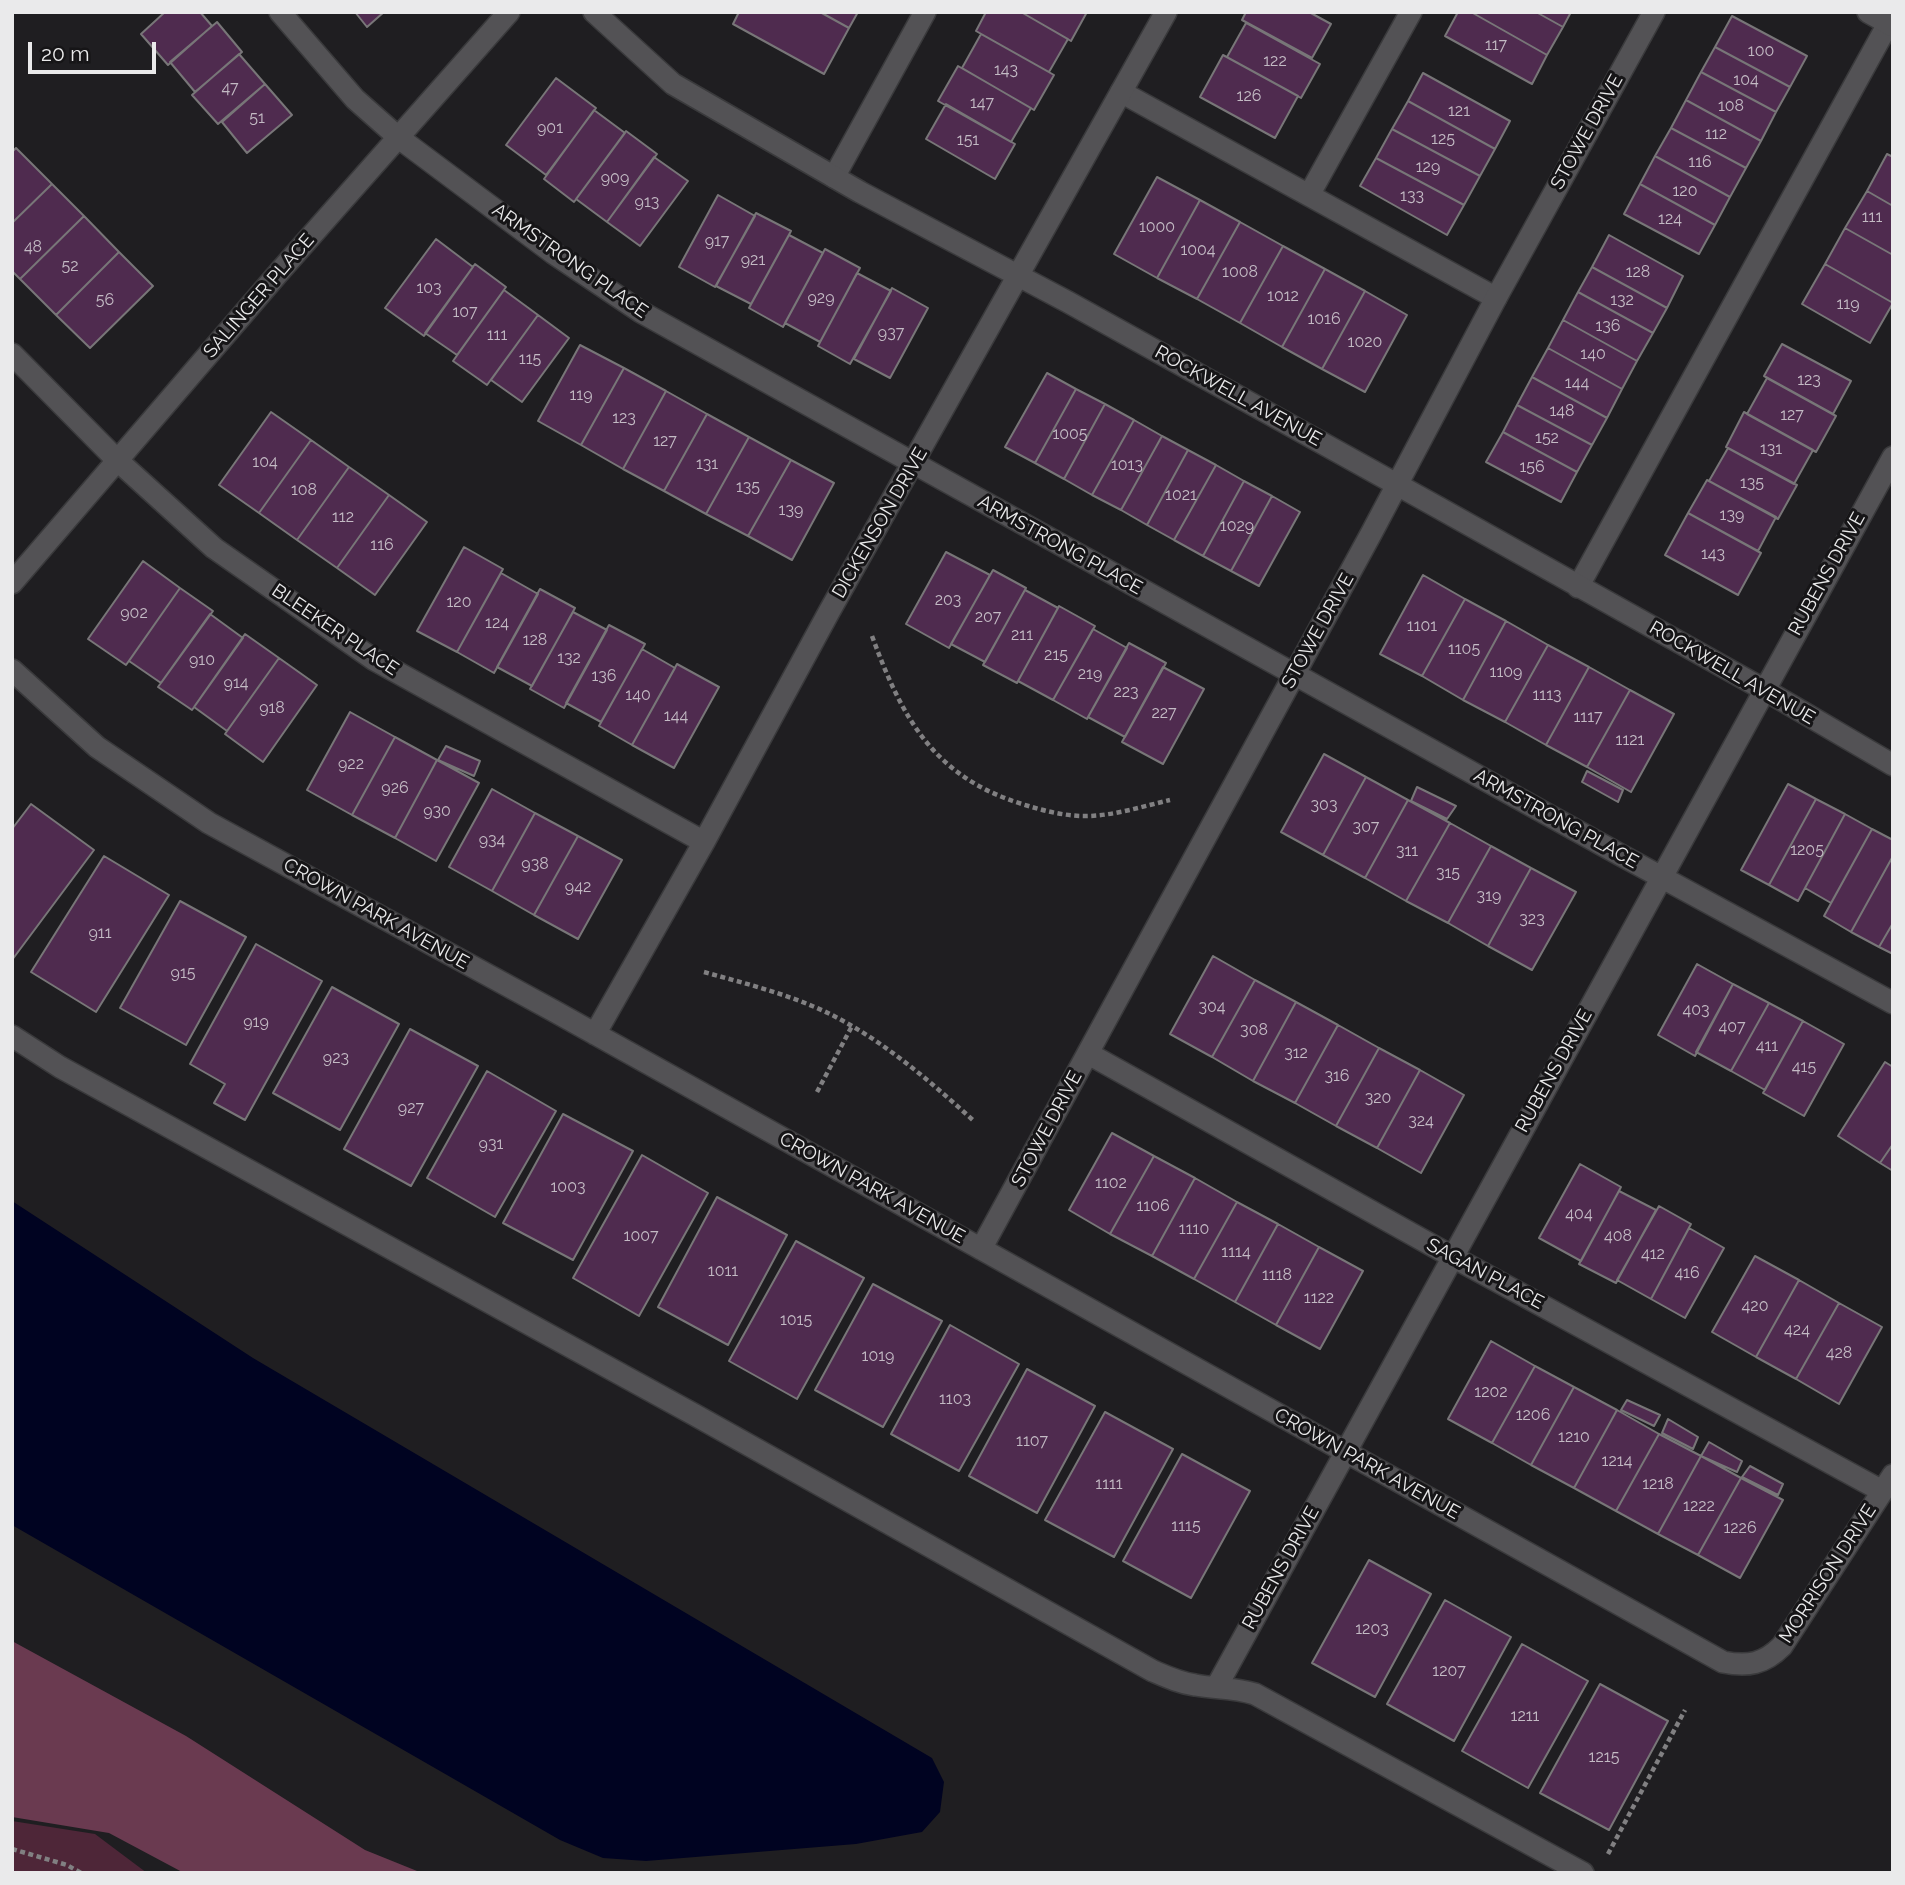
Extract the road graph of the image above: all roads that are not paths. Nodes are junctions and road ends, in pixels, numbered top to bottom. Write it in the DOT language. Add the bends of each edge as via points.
graph roads {
  1 [pos="280,12"];
  2 [pos="509,12"];
  3 [pos="594,12"];
  4 [pos="925,12"];
  5 [pos="1166,12"];
  6 [pos="1411,12"];
  7 [pos="1654,12"];
  8 [pos="1868,12"];
  9 [pos="1891,25"];
  10 [pos="1121,92"];
  11 [pos="399,138"];
  12 [pos="834,177"];
  13 [pos="1309,195"];
  14 [pos="1019,276"];
  15 [pos="1496,298"];
  16 [pos="12,355"];
  17 [pos="1893,457"];
  18 [pos="117,460"];
  19 [pos="913,464"];
  20 [pos="1396,484"];
  21 [pos="12,583"];
  22 [pos="1578,587"];
  23 [pos="12,670"];
  24 [pos="1294,675"];
  25 [pos="1763,690"];
  26 [pos="1893,765"];
  27 [pos="704,842"];
  28 [pos="1662,878"];
  29 [pos="1893,1003"];
  30 [pos="595,1034"];
  31 [pos="12,1036"];
  32 [pos="1089,1054"];
  33 [pos="981,1249"];
  34 [pos="1453,1257"];
  35 [pos="1346,1453"];
  36 [pos="1888,1483"];
  37 [pos="1755,1664"];
  38 [pos="1217,1686"];
  39 [pos="1583,1873"];
  1 -- 11 [label="street, ARMSTRONG PLACE" via="355,99"];
  2 -- 11 [label="street, SALINGER PLACE"];
  3 -- 12 [label="street, ROCKWELL AVENUE" via="673,84"];
  4 -- 12 [label="street"];
  5 -- 10 [label="street, DICKENSON DRIVE"];
  6 -- 13 [label="street"];
  7 -- 15 [label="street, STOWE DRIVE"];
  8 -- 9 [label="street"];
  9 -- 22 [label="street"];
  10 -- 13 [label="street"];
  10 -- 14 [label="street, DICKENSON DRIVE"];
  11 -- 18 [label="street, SALINGER PLACE"];
  11 -- 19 [label="street, ARMSTRONG PLACE" via="641,312"];
  12 -- 14 [label="street, ROCKWELL AVENUE"];
  13 -- 15 [label="street"];
  14 -- 19 [label="street, DICKENSON DRIVE"];
  14 -- 20 [label="street, ROCKWELL AVENUE"];
  15 -- 20 [label="street, STOWE DRIVE"];
  16 -- 18 [label="street, BLEEKER PLACE"];
  17 -- 25 [label="street, RUBENS DRIVE"];
  18 -- 21 [label="street, SALINGER PLACE"];
  18 -- 27 [label="street, BLEEKER PLACE" via="214,548 373,659"];
  19 -- 24 [label="street, ARMSTRONG PLACE"];
  19 -- 27 [label="street, DICKENSON DRIVE"];
  20 -- 22 [label="street, ROCKWELL AVENUE"];
  20 -- 24 [label="street, STOWE DRIVE"];
  22 -- 25 [label="street, ROCKWELL AVENUE"];
  23 -- 30 [label="street, CROWN PARK AVENUE" via="97,747 209,823"];
  24 -- 28 [label="street, ARMSTRONG PLACE"];
  24 -- 32 [label="street, STOWE DRIVE"];
  25 -- 26 [label="street, ROCKWELL AVENUE"];
  25 -- 28 [label="street, RUBENS DRIVE"];
  27 -- 30 [label="street, DICKENSON DRIVE"];
  28 -- 29 [label="street, ARMSTRONG PLACE"];
  28 -- 34 [label="street, RUBENS DRIVE"];
  30 -- 33 [label="street, CROWN PARK AVENUE"];
  31 -- 38 [label="street" via="60,1067 1153,1671 1197,1686"];
  32 -- 33 [label="street, STOWE DRIVE"];
  32 -- 34 [label="street, SAGAN PLACE"];
  33 -- 35 [label="street, CROWN PARK AVENUE"];
  34 -- 35 [label="street, RUBENS DRIVE"];
  34 -- 36 [label="street, SAGAN PLACE"];
  35 -- 37 [label="street, CROWN PARK AVENUE" via="1723,1662"];
  35 -- 38 [label="street, RUBENS DRIVE"];
  36 -- 37 [label="street, MORRISON DRIVE" via="1782,1646"];
  38 -- 39 [label="street" via="1272,1702"];
}
